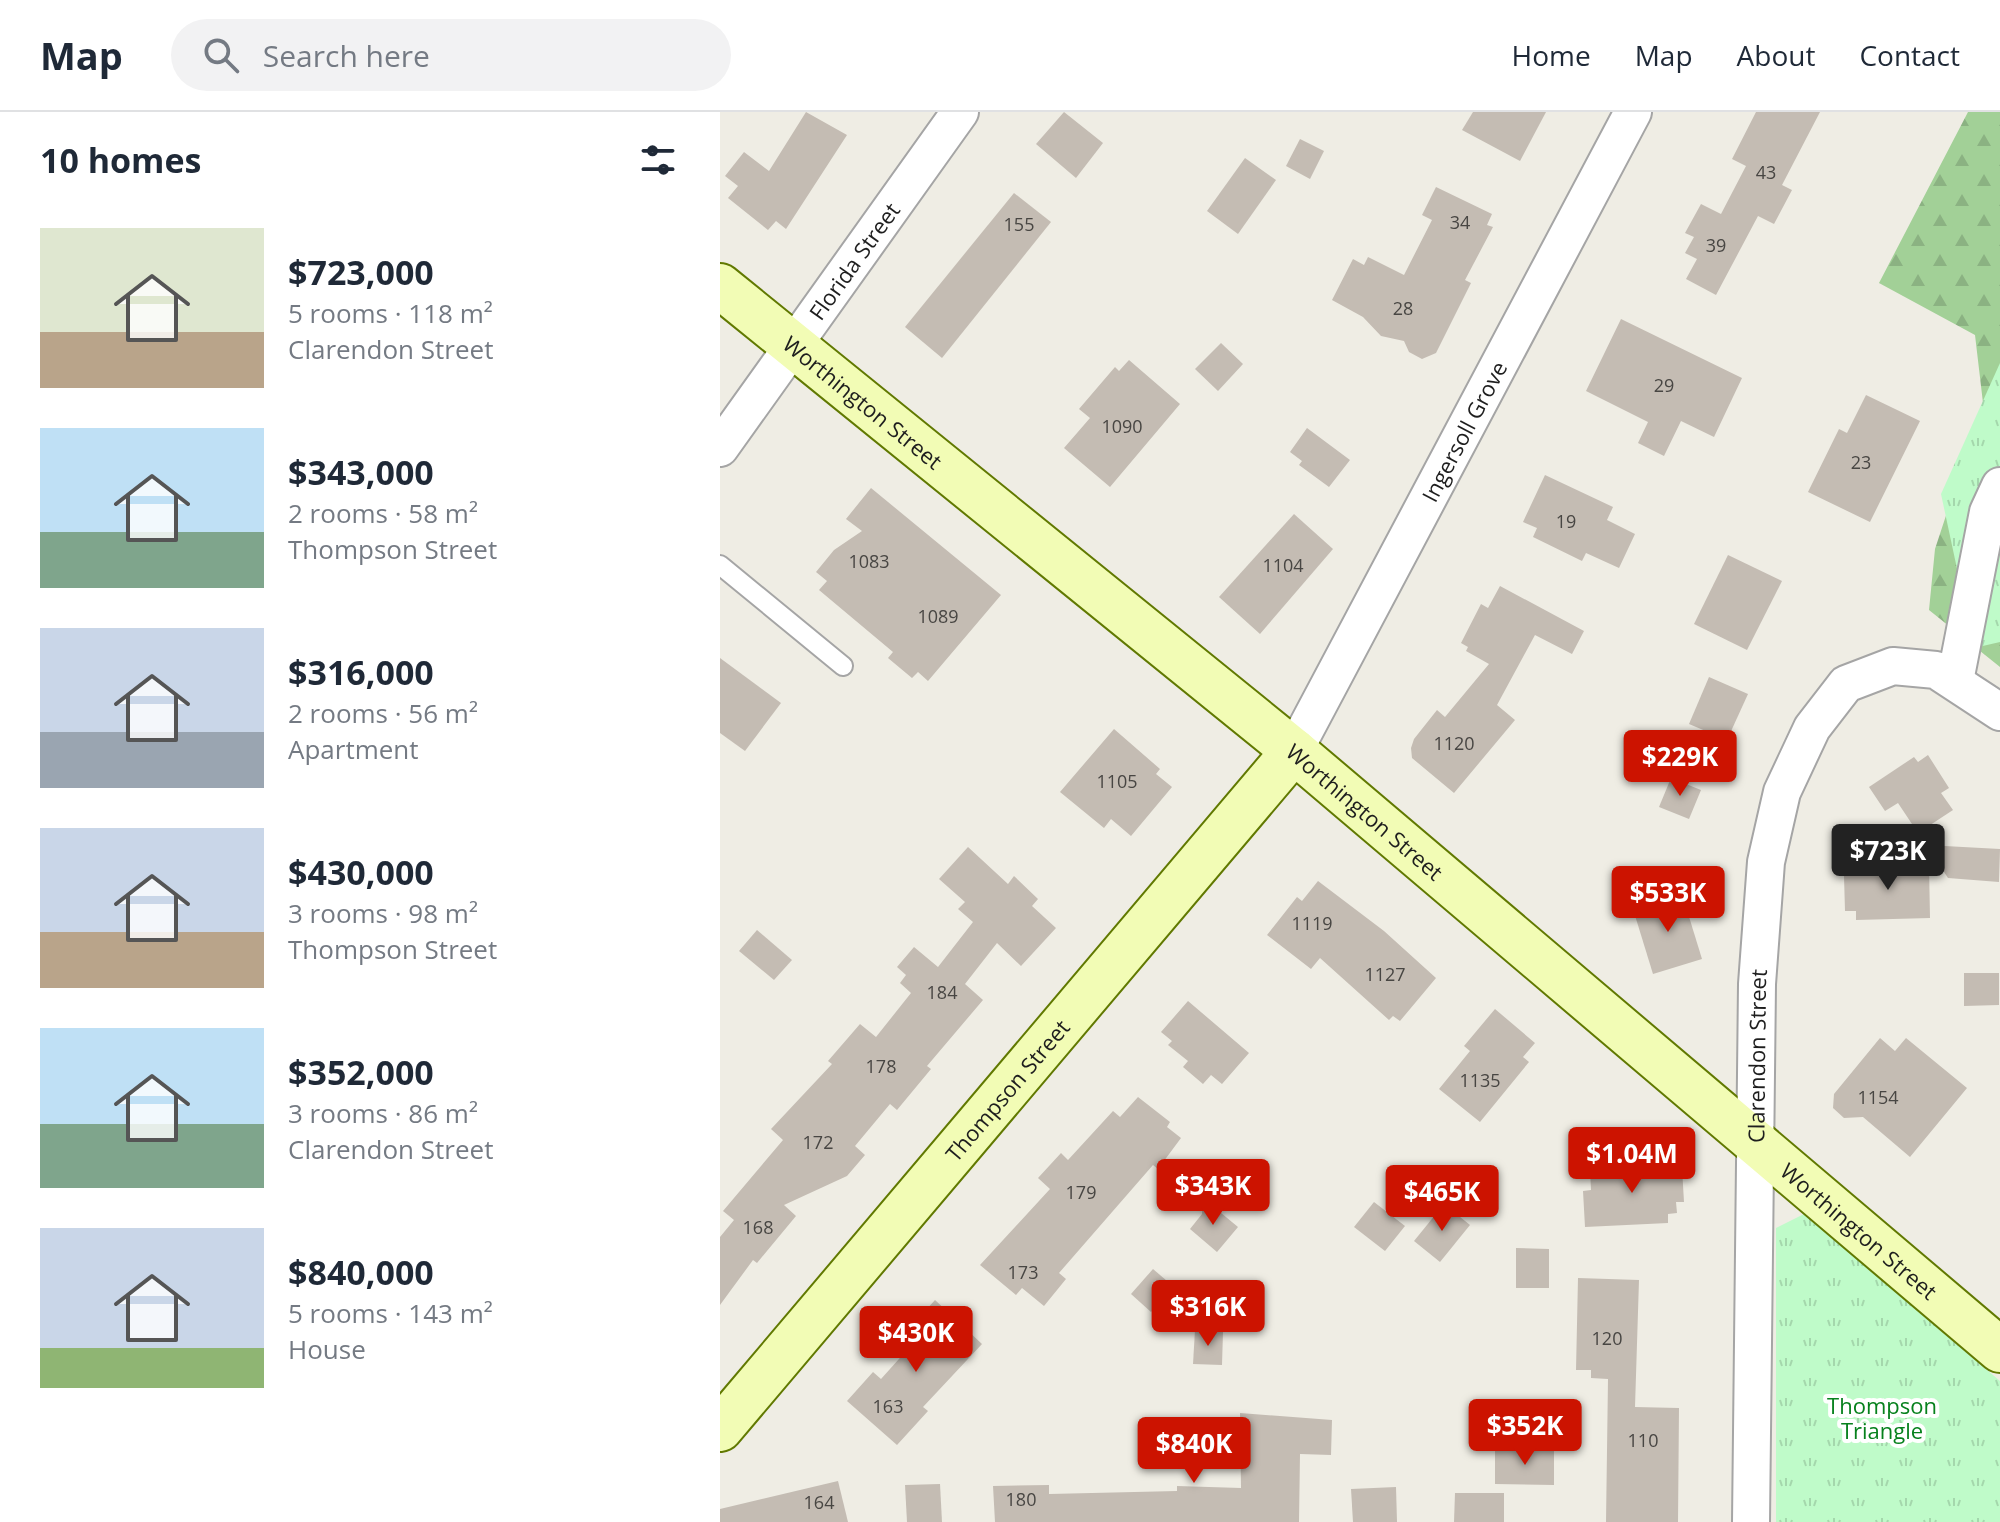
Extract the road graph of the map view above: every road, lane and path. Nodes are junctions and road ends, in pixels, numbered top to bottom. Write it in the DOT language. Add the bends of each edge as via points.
graph roads {
  1 [pos="960,112"];
  2 [pos="1633,112"];
  3 [pos="720,286"];
  4 [pos="793,348"];
  5 [pos="720,448"];
  6 [pos="2000,486"];
  7 [pos="720,565"];
  8 [pos="843,666"];
  9 [pos="1955,681"];
  10 [pos="2000,712"];
  11 [pos="1294,751"];
  12 [pos="1753,1140"];
  13 [pos="2000,1350"];
  14 [pos="720,1429"];
  15 [pos="1751,1522"];
  1 -- 4 [label="street, Florida Street"];
  2 -- 11 [label="street, Ingersoll Grove"];
  3 -- 4 [label="main road, Worthington Street"];
  4 -- 5 [label="street, Florida Street"];
  4 -- 11 [label="main road, Worthington Street"];
  6 -- 9 [label="street" via="1988,512"];
  7 -- 8 [label="lane"];
  9 -- 10 [label="street, Clarendon Street"];
  9 -- 12 [label="street, Clarendon Street" via="1936,670 1893,666 1846,684 1812,728 1782,792 1766,862"];
  11 -- 12 [label="main road, Worthington Street"];
  11 -- 14 [label="main road, Thompson Street"];
  12 -- 13 [label="main road, Worthington Street"];
  12 -- 15 [label="street, Clarendon Street"];
}
